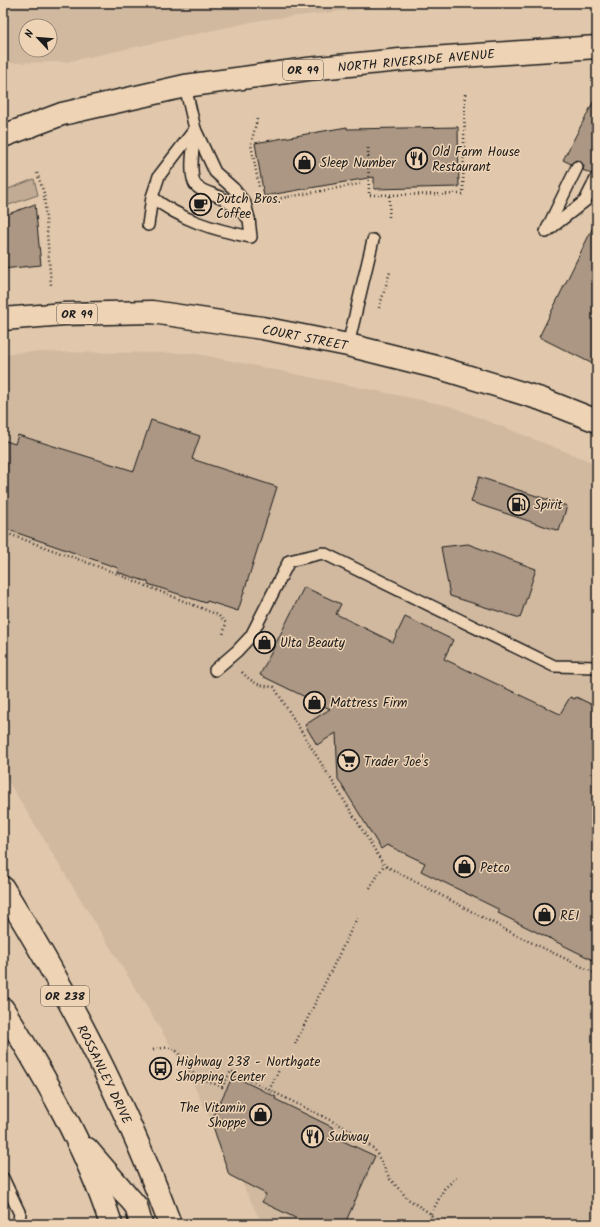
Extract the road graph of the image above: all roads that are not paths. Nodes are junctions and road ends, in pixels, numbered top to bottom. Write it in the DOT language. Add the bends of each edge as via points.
graph roads {
  1 [pos="597,47"];
  2 [pos="185,86"];
  3 [pos="62,114"];
  4 [pos="3,123"];
  5 [pos="195,129"];
  6 [pos="3,136"];
  7 [pos="577,167"];
  8 [pos="597,177"];
  9 [pos="152,197"];
  10 [pos="249,219"];
  11 [pos="148,225"];
  12 [pos="373,240"];
  13 [pos="3,319"];
  14 [pos="348,345"];
  15 [pos="597,421"];
  16 [pos="597,667"];
  17 [pos="215,670"];
  18 [pos="3,888"];
  19 [pos="3,1009"];
  20 [pos="74,1134"];
  21 [pos="3,1178"];
  22 [pos="18,1224"];
  23 [pos="111,1224"];
  24 [pos="141,1224"];
  25 [pos="170,1224"];
  1 -- 2 [label="main road, NORTH RIVERSIDE AVENUE / OR 99" via="400,60 308,69"];
  2 -- 3 [label="main road, NORTH RIVERSIDE AVENUE / OR 99"];
  2 -- 5 [label="lane"];
  3 -- 4 [label="main road"];
  3 -- 6 [label="main road, NORTH RIVERSIDE AVENUE / OR 99"];
  5 -- 9 [label="lane" via="159,176"];
  5 -- 10 [label="lane" via="216,172 245,202"];
  5 -- 10 [label="lane" via="192,172 194,183 199,188 221,197"];
  7 -- 8 [label="lane" via="546,232 585,201"];
  9 -- 10 [label="lane" via="185,219 219,231 251,237"];
  9 -- 11 [label="lane"];
  12 -- 14 [label="lane"];
  13 -- 14 [label="main road, COURT STREET / OR 99" via="64,314 152,312 262,328"];
  14 -- 15 [label="main road, COURT STREET / OR 99" via="440,368 541,399"];
  16 -- 17 [label="lane" via="554,666 323,553 290,561 251,636 237,652"];
  18 -- 25 [label="main road, ROSSANLEY DRIVE / OR 238" via="80,1023 115,1092 147,1162"];
  19 -- 20 [label="main road" via="37,1064"];
  20 -- 23 [label="main road"];
  20 -- 24 [label="main road" via="136,1206"];
  21 -- 22 [label="lane" via="20,1214"];
}
